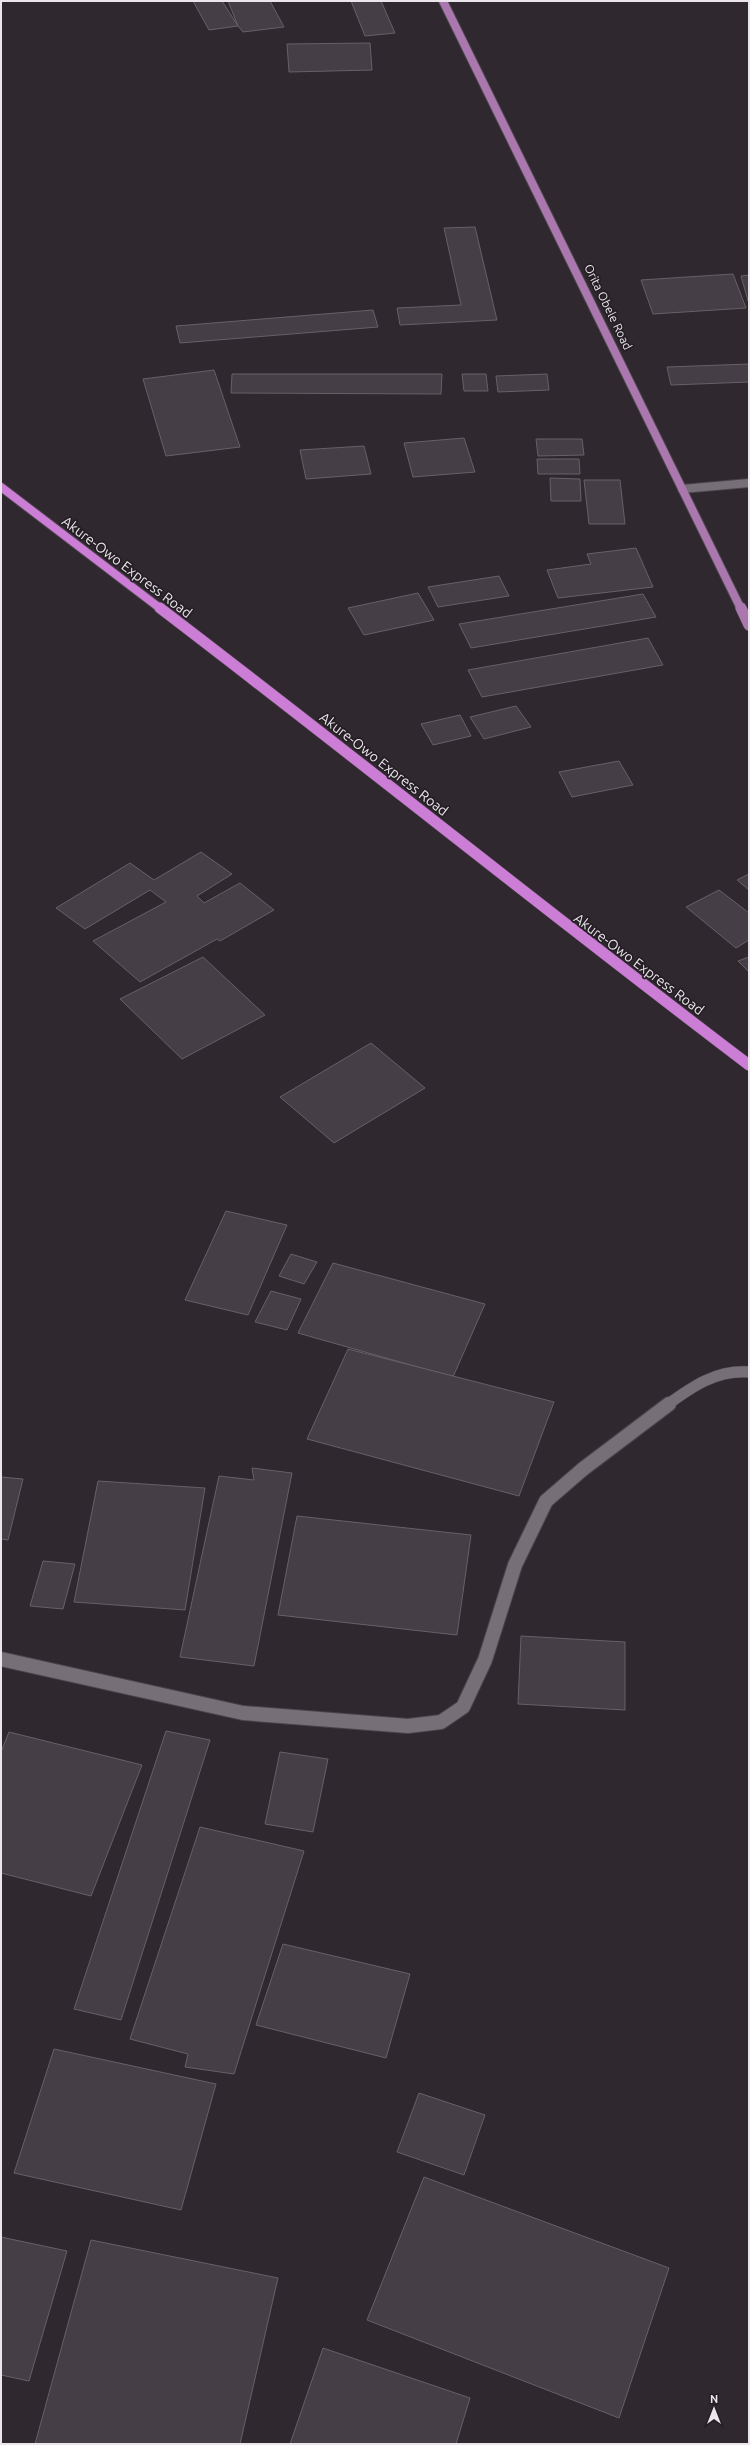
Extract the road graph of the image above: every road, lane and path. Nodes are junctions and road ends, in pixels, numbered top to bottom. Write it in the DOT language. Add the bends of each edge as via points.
graph roads {
  1 [pos="443,1"];
  2 [pos="749,482"];
  3 [pos="1,488"];
  4 [pos="682,489"];
  5 [pos="749,625"];
  6 [pos="749,1065"];
  7 [pos="749,1372"];
  8 [pos="1,1658"];
  1 -- 4 [label="main road, Orita Obele Road"];
  2 -- 4 [label="street"];
  3 -- 6 [label="highway, Akure-Owo Express Road" via="290,708 600,952"];
  4 -- 5 [label="main road, Orita Obele Road"];
  7 -- 8 [label="street" via="732,1371 713,1376 685,1392 546,1501 515,1565 485,1660 463,1707 441,1722 408,1726 243,1713"];
}
